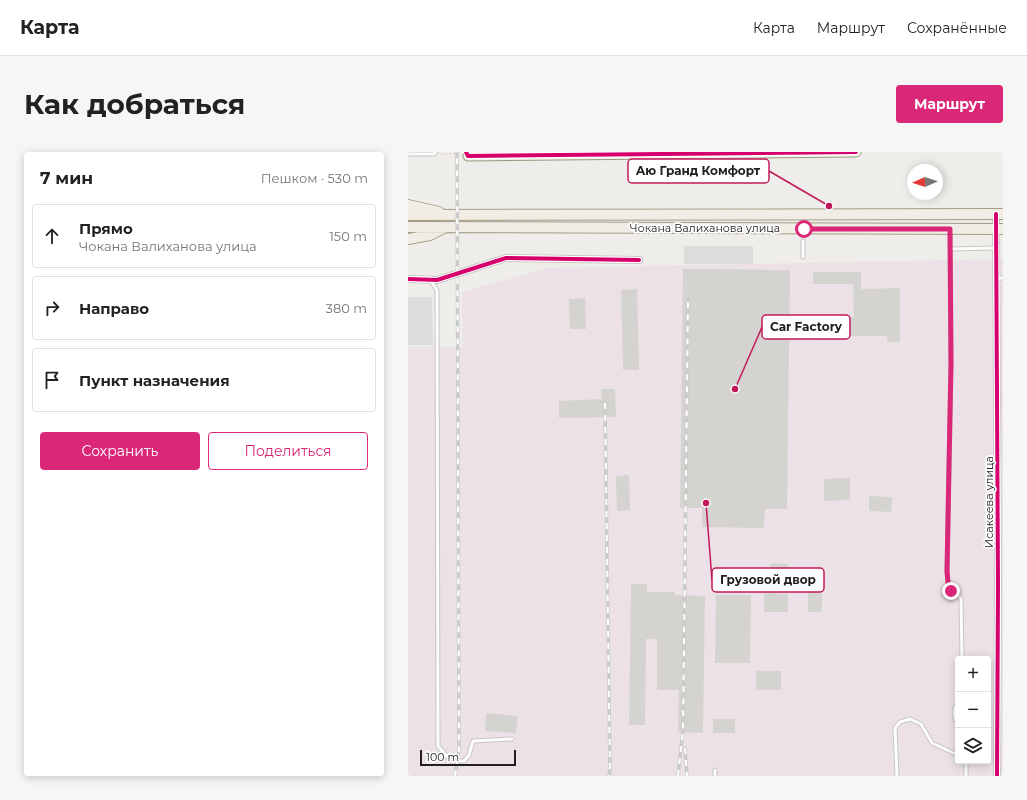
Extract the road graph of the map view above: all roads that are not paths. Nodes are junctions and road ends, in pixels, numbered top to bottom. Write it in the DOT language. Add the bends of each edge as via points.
graph roads {
  1 [pos="856,152"];
  2 [pos="413,153"];
  3 [pos="435,153"];
  4 [pos="467,153"];
  5 [pos="762,153"];
  6 [pos="408,154"];
  7 [pos="501,154"];
  8 [pos="591,154"];
  9 [pos="674,154"];
  10 [pos="408,205"];
  11 [pos="1000,214"];
  12 [pos="408,215"];
  13 [pos="449,215"];
  14 [pos="804,215"];
  15 [pos="408,227"];
  16 [pos="448,227"];
  17 [pos="804,229"];
  18 [pos="950,229"];
  19 [pos="1000,229"];
  20 [pos="408,238"];
  21 [pos="803,241"];
  22 [pos="996,248"];
  23 [pos="950,249"];
  24 [pos="803,257"];
  25 [pos="639,260"];
  26 [pos="1000,278"];
  27 [pos="408,280"];
  28 [pos="430,280"];
  29 [pos="1000,398"];
  30 [pos="962,656"];
  31 [pos="955,706"];
  32 [pos="955,719"];
  33 [pos="512,739"];
  34 [pos="955,754"];
  35 [pos="966,764"];
  36 [pos="715,770"];
  37 [pos="715,776"];
  38 [pos="897,776"];
  39 [pos="966,776"];
  40 [pos="997,776"];
  1 -- 5 [label="street"];
  2 -- 3 [label="lane"];
  2 -- 6 [label="lane"];
  4 -- 7 [label="street"];
  5 -- 9 [label="street"];
  7 -- 8 [label="street"];
  8 -- 9 [label="street"];
  10 -- 13 [label="main road"];
  11 -- 14 [label="main road, Чокана Валиханова улица"];
  11 -- 19 [label="street, Исакеева улица"];
  12 -- 13 [label="main road, Чокана Валиханова улица"];
  13 -- 14 [label="main road, Чокана Валиханова улица"];
  14 -- 17 [label="main road"];
  15 -- 16 [label="main road, Чокана Валиханова улица"];
  16 -- 17 [label="main road, Чокана Валиханова улица"];
  16 -- 20 [label="main road" via="430,235"];
  17 -- 18 [label="main road, Чокана Валиханова улица"];
  18 -- 19 [label="main road, Чокана Валиханова улица"];
  18 -- 23 [label="lane"];
  19 -- 22 [label="street, Исакеева улица"];
  21 -- 24 [label="lane"];
  22 -- 23 [label="lane"];
  22 -- 26 [label="street, Исакеева улица"];
  23 -- 30 [label="lane" via="951,363 947,571 951,591 961,598"];
  25 -- 28 [label="street" via="506,258"];
  26 -- 29 [label="street, Исакеева улица"];
  27 -- 28 [label="street"];
  28 -- 33 [label="lane" via="437,290 438,746 452,761 464,761 469,755 473,741"];
  29 -- 40 [label="street, Исакеева улица"];
  31 -- 32 [label="lane"];
  34 -- 38 [label="lane" via="932,743 921,724 910,719 900,722 895,728"];
  35 -- 39 [label="lane"];
  36 -- 37 [label="lane"];
}
